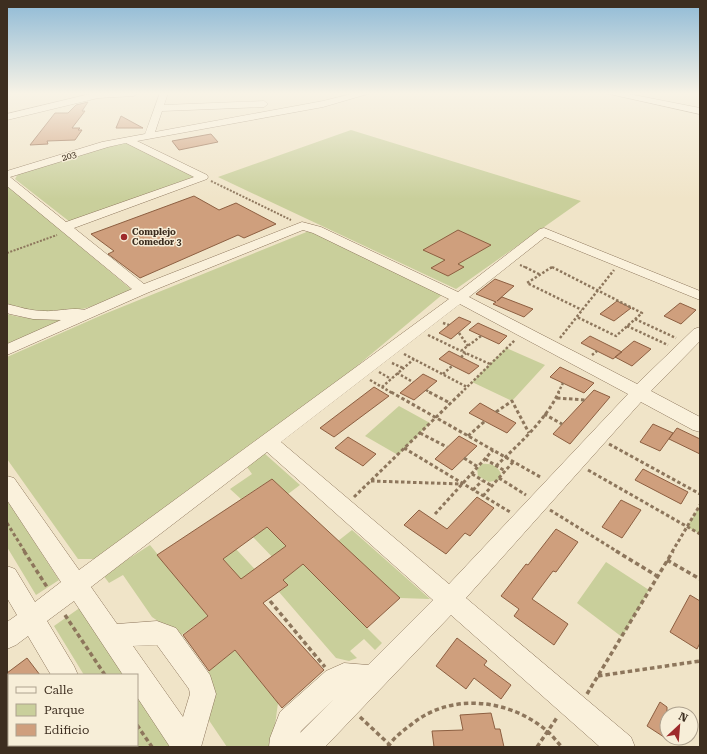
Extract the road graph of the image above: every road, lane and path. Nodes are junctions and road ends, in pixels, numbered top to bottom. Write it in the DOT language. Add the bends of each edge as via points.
graph roads {
  1 [pos="152,128"];
  2 [pos="193,128"];
  3 [pos="149,136"];
  4 [pos="127,140"];
  5 [pos="7,175"];
  6 [pos="203,177"];
  7 [pos="7,180"];
  8 [pos="302,226"];
  9 [pos="67,229"];
  10 [pos="7,254"];
  11 [pos="508,260"];
  12 [pos="619,263"];
  13 [pos="539,274"];
  14 [pos="142,290"];
  15 [pos="598,290"];
  16 [pos="700,296"];
  17 [pos="459,298"];
  18 [pos="7,308"];
  19 [pos="100,308"];
  20 [pos="582,310"];
  21 [pos="577,317"];
  22 [pos="635,319"];
  23 [pos="627,326"];
  24 [pos="417,330"];
  25 [pos="459,332"];
  26 [pos="523,332"];
  27 [pos="481,336"];
  28 [pos="690,342"];
  29 [pos="468,346"];
  30 [pos="392,348"];
  31 [pos="553,348"];
  32 [pos="7,350"];
  33 [pos="461,351"];
  34 [pos="466,353"];
  35 [pos="461,357"];
  36 [pos="414,359"];
  37 [pos="490,364"];
  38 [pos="452,366"];
  39 [pos="359,373"];
  40 [pos="397,374"];
  41 [pos="442,374"];
  42 [pos="413,382"];
  43 [pos="563,383"];
  44 [pos="382,387"];
  45 [pos="467,387"];
  46 [pos="426,390"];
  47 [pos="639,393"];
  48 [pos="557,398"];
  49 [pos="585,400"];
  50 [pos="450,403"];
  51 [pos="496,412"];
  52 [pos="544,414"];
  53 [pos="436,418"];
  54 [pos="485,421"];
  55 [pos="562,424"];
  56 [pos="700,425"];
  57 [pos="420,433"];
  58 [pos="529,433"];
  59 [pos="468,436"];
  60 [pos="598,438"];
  61 [pos="268,442"];
  62 [pos="447,447"];
  63 [pos="404,448"];
  64 [pos="494,450"];
  65 [pos="505,457"];
  66 [pos="464,458"];
  67 [pos="485,459"];
  68 [pos="513,462"];
  69 [pos="575,463"];
  70 [pos="496,466"];
  71 [pos="478,467"];
  72 [pos="505,471"];
  73 [pos="472,474"];
  74 [pos="499,478"];
  75 [pos="482,480"];
  76 [pos="371,481"];
  77 [pos="7,484"];
  78 [pos="463,484"];
  79 [pos="554,485"];
  80 [pos="492,486"];
  81 [pos="473,490"];
  82 [pos="700,494"];
  83 [pos="483,496"];
  84 [pos="538,502"];
  85 [pos="700,505"];
  86 [pos="344,508"];
  87 [pos="435,514"];
  88 [pos="522,520"];
  89 [pos="687,527"];
  90 [pos="700,534"];
  91 [pos="667,560"];
  92 [pos="7,576"];
  93 [pos="657,576"];
  94 [pos="700,579"];
  95 [pos="76,586"];
  96 [pos="450,599"];
  97 [pos="270,601"];
  98 [pos="32,618"];
  99 [pos="110,636"];
  100 [pos="7,637"];
  101 [pos="700,661"];
  102 [pos="64,674"];
  103 [pos="136,674"];
  104 [pos="138,676"];
  105 [pos="598,676"];
  106 [pos="372,678"];
  107 [pos="335,680"];
  108 [pos="346,705"];
  109 [pos="573,705"];
  110 [pos="138,726"];
  111 [pos="547,732"];
  112 [pos="390,746"];
  113 [pos="152,747"];
  114 [pos="187,747"];
  115 [pos="283,747"];
  116 [pos="306,747"];
  117 [pos="538,747"];
  118 [pos="562,747"];
  119 [pos="621,747"];
  1 -- 3 [label="street"];
  2 -- 3 [label="street, 203"];
  3 -- 4 [label="street, 203"];
  4 -- 5 [label="street, 203" via="106,144"];
  4 -- 6 [label="street"];
  6 -- 8 [label="path"];
  6 -- 9 [label="street"];
  7 -- 9 [label="street"];
  8 -- 14 [label="street"];
  8 -- 17 [label="street" via="317,230"];
  9 -- 10 [label="path"];
  9 -- 14 [label="street"];
  11 -- 12 [label="street" via="544,232"];
  11 -- 13 [label="path"];
  11 -- 17 [label="street"];
  12 -- 15 [label="path"];
  12 -- 16 [label="street"];
  13 -- 15 [label="path" via="552,267"];
  13 -- 20 [label="path" via="527,283"];
  14 -- 19 [label="street"];
  15 -- 20 [label="path"];
  15 -- 22 [label="path" via="642,313"];
  17 -- 24 [label="street"];
  17 -- 26 [label="street"];
  18 -- 19 [label="street" via="30,314 51,315 74,314"];
  19 -- 32 [label="street"];
  20 -- 21 [label="path"];
  21 -- 23 [label="path" via="616,336"];
  21 -- 31 [label="path"];
  22 -- 23 [label="path"];
  22 -- 28 [label="path"];
  23 -- 28 [label="path"];
  24 -- 30 [label="street"];
  24 -- 33 [label="path"];
  25 -- 29 [label="path"];
  26 -- 31 [label="street"];
  26 -- 37 [label="path"];
  27 -- 29 [label="path"];
  28 -- 47 [label="street"];
  29 -- 33 [label="path"];
  30 -- 36 [label="path"];
  30 -- 39 [label="street"];
  31 -- 47 [label="street"];
  33 -- 34 [label="path"];
  34 -- 35 [label="path"];
  34 -- 37 [label="path"];
  36 -- 40 [label="path"];
  36 -- 41 [label="path"];
  37 -- 45 [label="path"];
  38 -- 41 [label="path"];
  39 -- 44 [label="path"];
  39 -- 61 [label="street"];
  40 -- 42 [label="path"];
  40 -- 44 [label="path"];
  41 -- 45 [label="path"];
  43 -- 48 [label="path"];
  44 -- 53 [label="path"];
  45 -- 50 [label="path"];
  46 -- 50 [label="path"];
  47 -- 56 [label="street"];
  47 -- 60 [label="street"];
  48 -- 49 [label="path"];
  48 -- 52 [label="path"];
  50 -- 53 [label="path"];
  51 -- 58 [label="path" via="512,401"];
  52 -- 55 [label="path"];
  52 -- 58 [label="path"];
  53 -- 57 [label="path"];
  53 -- 59 [label="path"];
  54 -- 59 [label="path"];
  57 -- 62 [label="path"];
  57 -- 63 [label="path"];
  58 -- 65 [label="path"];
  59 -- 64 [label="path"];
  60 -- 69 [label="street"];
  60 -- 82 [label="path"];
  61 -- 86 [label="street"];
  61 -- 95 [label="street"];
  63 -- 76 [label="path"];
  63 -- 78 [label="path"];
  64 -- 65 [label="path"];
  64 -- 67 [label="path"];
  65 -- 68 [label="path"];
  65 -- 70 [label="path"];
  66 -- 71 [label="path"];
  67 -- 70 [label="path"];
  67 -- 71 [label="path"];
  68 -- 72 [label="path"];
  68 -- 79 [label="path"];
  69 -- 79 [label="street"];
  69 -- 89 [label="path"];
  70 -- 72 [label="path"];
  71 -- 73 [label="path"];
  72 -- 74 [label="path"];
  73 -- 75 [label="path"];
  73 -- 78 [label="path"];
  74 -- 80 [label="path"];
  74 -- 84 [label="path"];
  75 -- 80 [label="path"];
  75 -- 81 [label="path"];
  76 -- 78 [label="path"];
  76 -- 86 [label="path"];
  77 -- 95 [label="street"];
  78 -- 81 [label="path"];
  78 -- 87 [label="path"];
  79 -- 84 [label="street"];
  80 -- 83 [label="path"];
  81 -- 83 [label="path"];
  83 -- 88 [label="path"];
  84 -- 88 [label="street"];
  84 -- 93 [label="path"];
  85 -- 89 [label="path"];
  86 -- 96 [label="street"];
  88 -- 96 [label="street"];
  89 -- 90 [label="path"];
  89 -- 91 [label="path"];
  91 -- 93 [label="path"];
  91 -- 94 [label="path"];
  92 -- 98 [label="street"];
  93 -- 105 [label="path"];
  95 -- 98 [label="street"];
  95 -- 99 [label="street"];
  96 -- 106 [label="street"];
  96 -- 109 [label="street"];
  97 -- 107 [label="path"];
  98 -- 100 [label="street"];
  98 -- 102 [label="street"];
  99 -- 103 [label="street"];
  99 -- 114 [label="street" via="157,633 167,636 201,684 203,694"];
  101 -- 105 [label="path"];
  104 -- 114 [label="street"];
  105 -- 109 [label="path"];
  106 -- 107 [label="street" via="344,676"];
  106 -- 108 [label="street"];
  107 -- 115 [label="street" via="290,722"];
  108 -- 112 [label="path"];
  108 -- 116 [label="street"];
  109 -- 111 [label="path"];
  109 -- 119 [label="street"];
  110 -- 113 [label="path"];
  111 -- 112 [label="path" via="514,711 479,702 445,705 414,719"];
  111 -- 117 [label="path"];
  111 -- 118 [label="path"];
}
